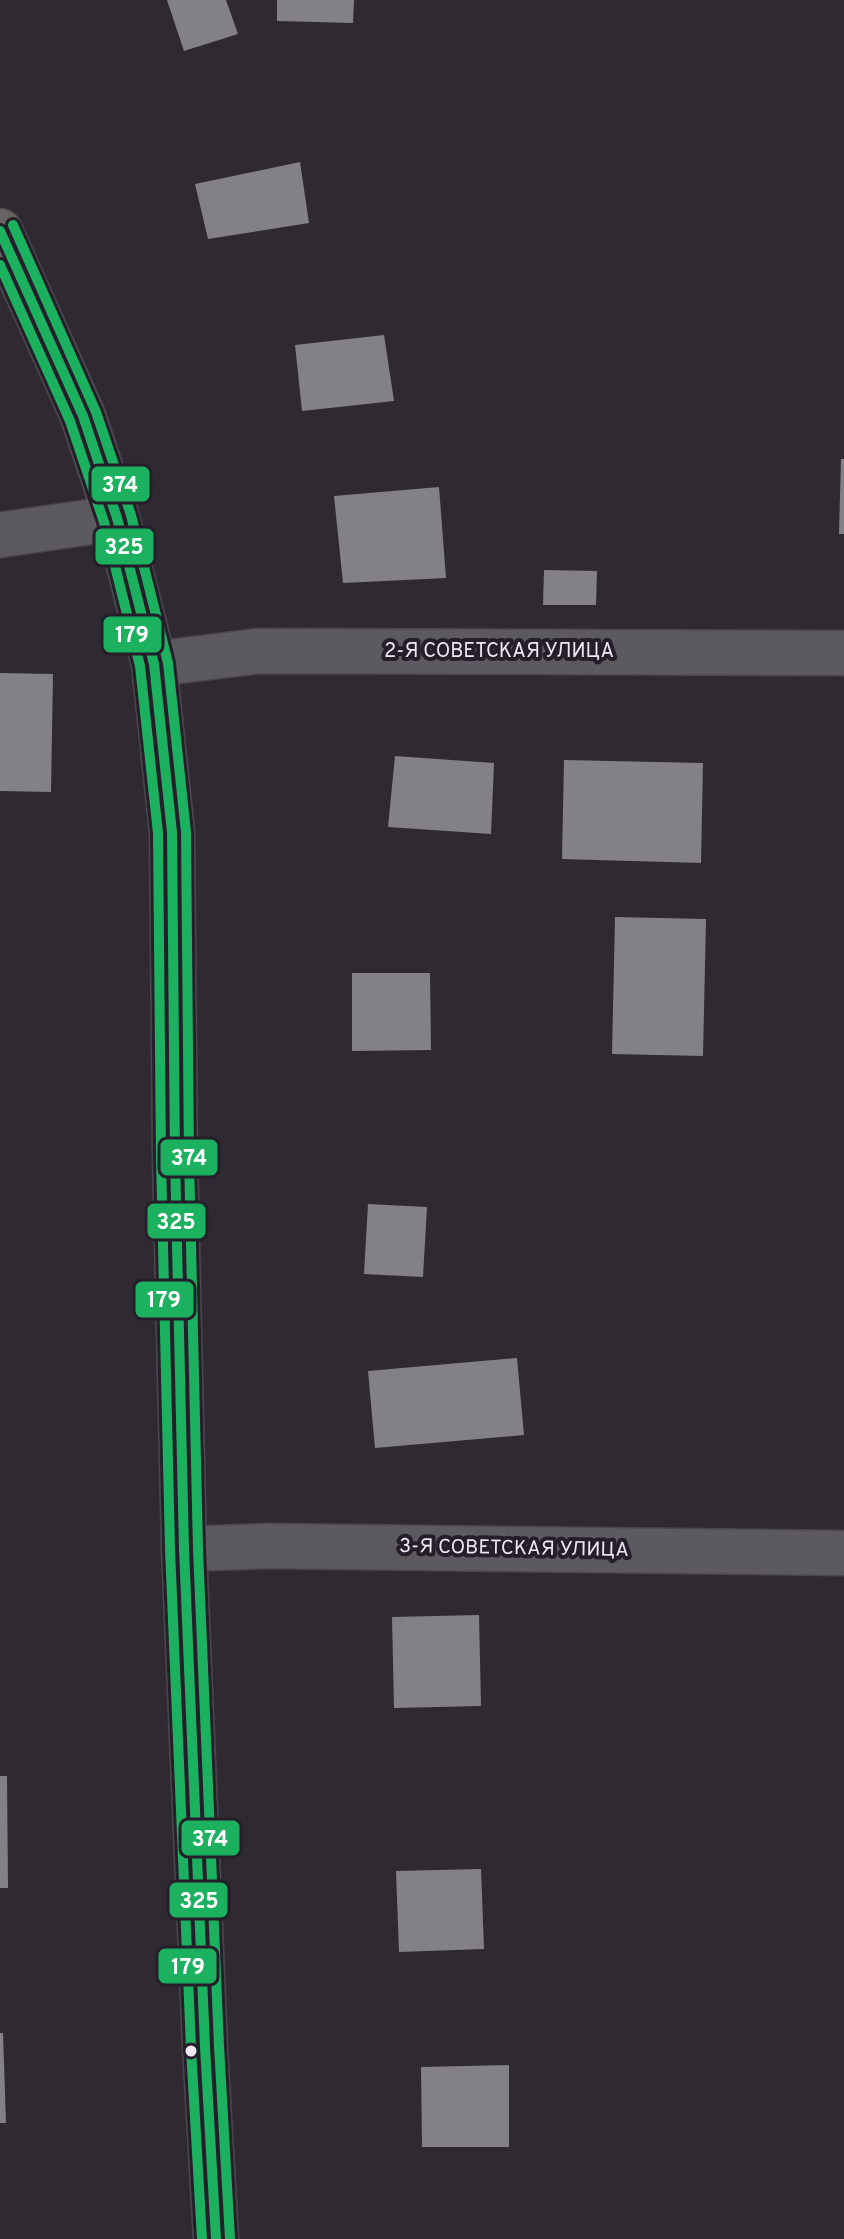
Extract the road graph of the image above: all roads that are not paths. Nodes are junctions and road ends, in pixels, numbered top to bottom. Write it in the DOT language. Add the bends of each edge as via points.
graph roads {
  1 [pos="0,231"];
  2 [pos="117,518"];
  3 [pos="0,535"];
  4 [pos="844,653"];
  5 [pos="154,664"];
  6 [pos="184,1549"];
  7 [pos="844,1553"];
  8 [pos="216,2239"];
  1 -- 2 [label="main road" via="83,416"];
  2 -- 3 [label="street"];
  2 -- 5 [label="main road"];
  4 -- 5 [label="street, 2-Я СОВЕТСКАЯ УЛИЦА" via="258,651"];
  5 -- 6 [label="main road" via="172,832"];
  6 -- 7 [label="street, 3-Я СОВЕТСКАЯ УЛИЦА"];
  6 -- 8 [label="main road"];
}
